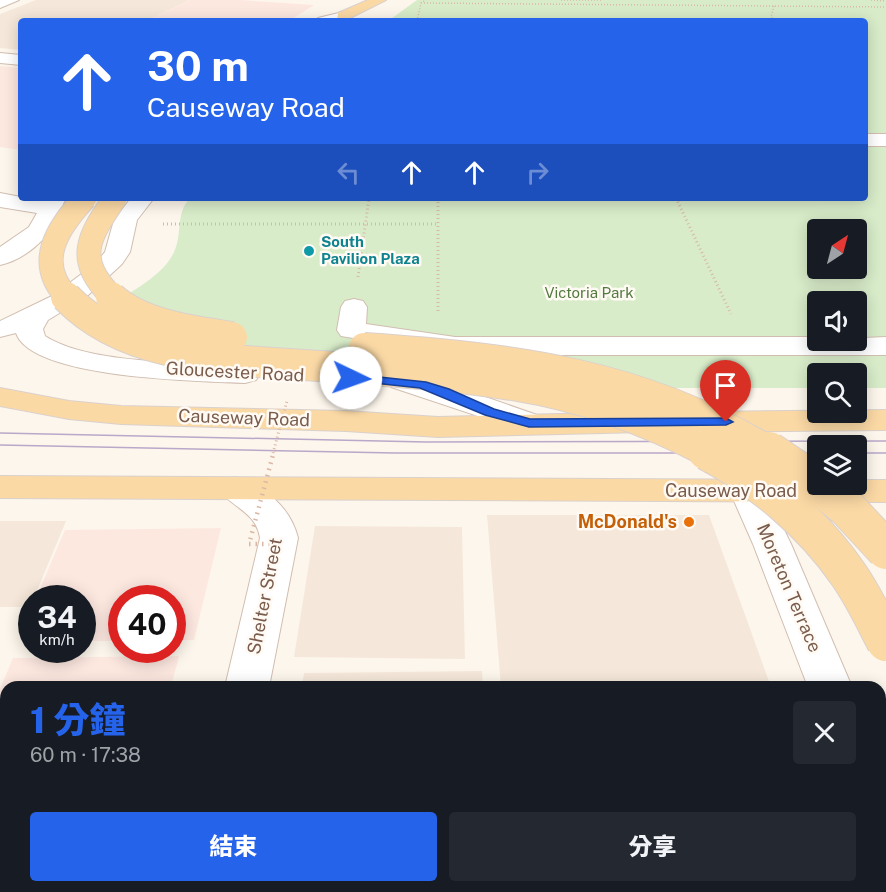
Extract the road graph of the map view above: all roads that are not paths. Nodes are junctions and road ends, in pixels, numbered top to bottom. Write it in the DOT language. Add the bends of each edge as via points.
graph roads {
  1 [pos="12,0"];
  2 [pos="384,3"];
  3 [pos="0,4"];
  4 [pos="361,4"];
  5 [pos="344,18"];
  6 [pos="371,18"];
  7 [pos="868,140"];
  8 [pos="886,141"];
  9 [pos="0,200"];
  10 [pos="113,201"];
  11 [pos="140,201"];
  12 [pos="64,204"];
  13 [pos="0,258"];
  14 [pos="354,307"];
  15 [pos="35,319"];
  16 [pos="0,329"];
  17 [pos="886,346"];
  18 [pos="0,397"];
  19 [pos="886,420"];
  20 [pos="726,422"];
  21 [pos="529,423"];
  22 [pos="807,477"];
  23 [pos="0,487"];
  24 [pos="235,488"];
  25 [pos="886,490"];
  26 [pos="746,491"];
  27 [pos="831,495"];
  28 [pos="886,550"];
  29 [pos="886,642"];
  30 [pos="248,681"];
  31 [pos="828,681"];
  1 -- 3 [label="street"];
  2 -- 4 [label="main road"];
  2 -- 6 [label="main road"];
  4 -- 5 [label="main road"];
  7 -- 8 [label="street"];
  9 -- 12 [label="street"];
  10 -- 22 [label="main road, bridge" via="92,230 86,255 88,267 109,296 141,315 222,336 469,356 593,377 637,389 719,422"];
  11 -- 15 [label="street" via="115,234 120,249 104,268"];
  12 -- 13 [label="street" via="37,231"];
  12 -- 29 [label="main road, bridge" via="49,260 50,272 68,302 111,331 164,348 222,358 540,388 654,425 760,486 804,522 842,564"];
  14 -- 17 [label="street" via="351,330 455,346"];
  15 -- 16 [label="street"];
  15 -- 21 [label="street, Gloucester Road" via="29,329 31,339 64,354 168,369 398,381 444,391 490,412"];
  18 -- 21 [label="main road, Causeway Road" via="121,415 438,427"];
  19 -- 20 [label="main road, Causeway Road"];
  20 -- 21 [label="main road, Causeway Road"];
  20 -- 26 [label="street, Moreton Terrace" via="730,453"];
  23 -- 24 [label="main road, Causeway Road"];
  24 -- 26 [label="main road, Causeway Road"];
  24 -- 30 [label="street, Shelter Street" via="273,517 279,538"];
  25 -- 26 [label="main road, Causeway Road"];
  26 -- 31 [label="street, Moreton Terrace"];
  27 -- 28 [label="main road, bridge"];
}
